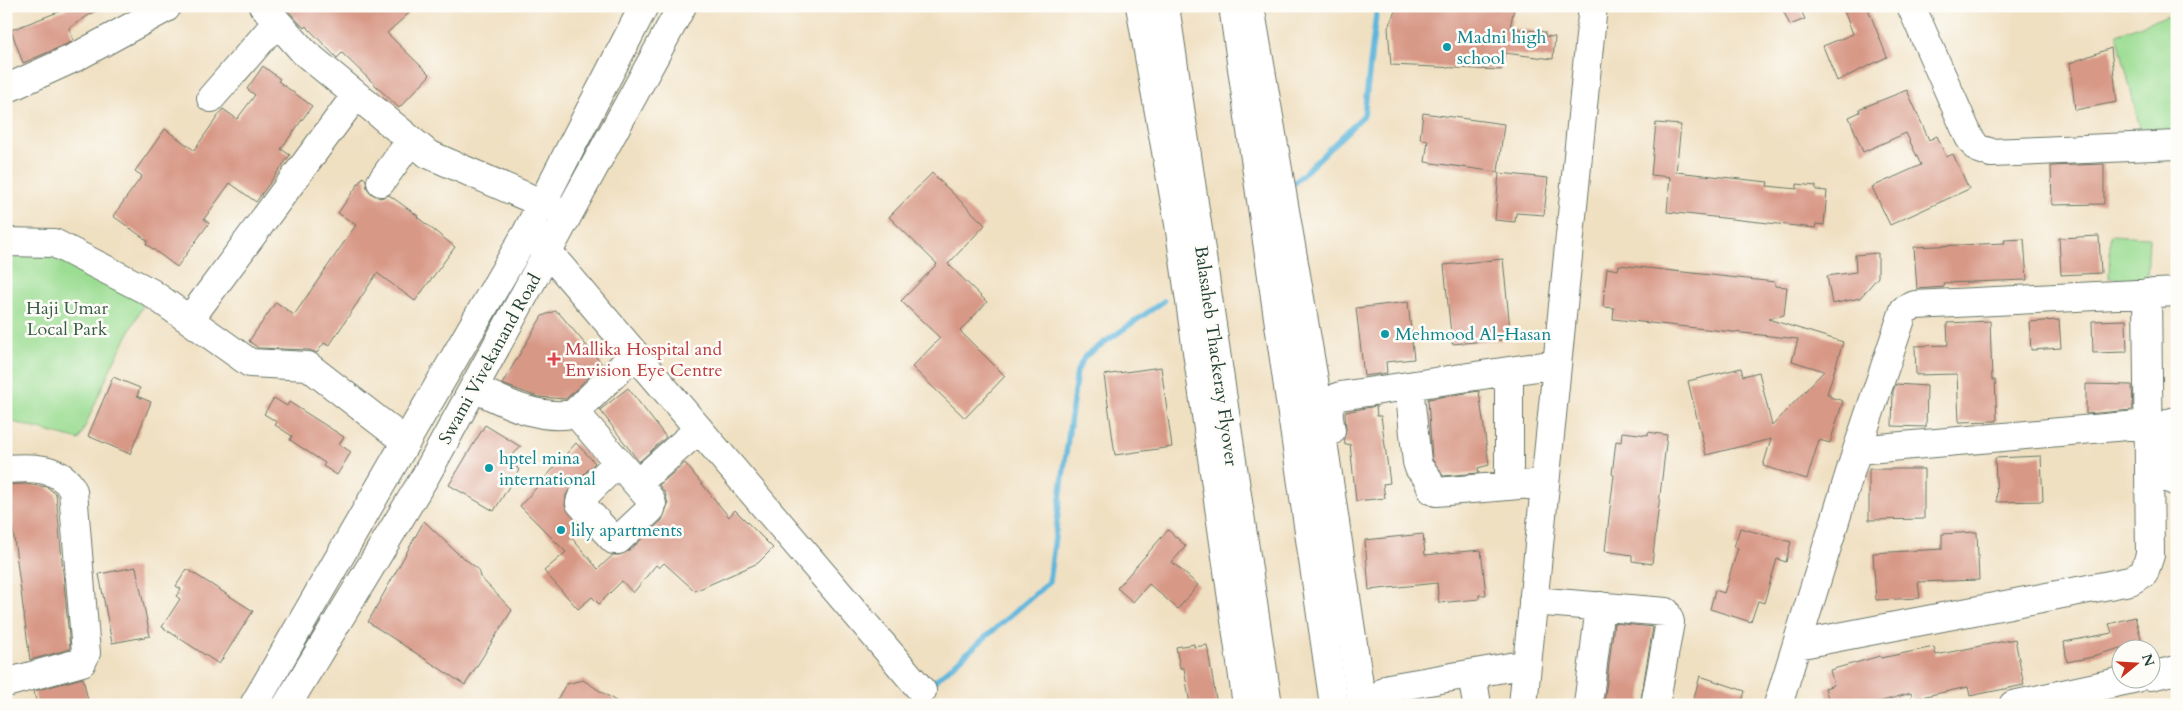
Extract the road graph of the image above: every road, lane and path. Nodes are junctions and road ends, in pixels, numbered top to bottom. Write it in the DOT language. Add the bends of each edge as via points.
graph roads {
  1 [pos="644,6"];
  2 [pos="682,6"];
  3 [pos="1140,6"];
  4 [pos="1166,6"];
  5 [pos="1233,6"];
  6 [pos="1250,6"];
  7 [pos="1593,6"];
  8 [pos="1911,6"];
  9 [pos="166,8"];
  10 [pos="270,14"];
  11 [pos="6,89"];
  12 [pos="356,95"];
  13 [pos="211,98"];
  14 [pos="411,140"];
  15 [pos="2177,145"];
  16 [pos="381,182"];
  17 [pos="542,203"];
  18 [pos="568,215"];
  19 [pos="527,232"];
  20 [pos="6,242"];
  21 [pos="548,252"];
  22 [pos="2177,292"];
  23 [pos="2147,293"];
  24 [pos="190,319"];
  25 [pos="635,354"];
  26 [pos="1557,364"];
  27 [pos="1509,372"];
  28 [pos="1409,386"];
  29 [pos="475,388"];
  30 [pos="573,414"];
  31 [pos="2177,421"];
  32 [pos="2149,424"];
  33 [pos="699,429"];
  34 [pos="406,442"];
  35 [pos="1857,450"];
  36 [pos="618,462"];
  37 [pos="6,469"];
  38 [pos="2177,482"];
  39 [pos="1545,483"];
  40 [pos="637,484"];
  41 [pos="1509,486"];
  42 [pos="1344,504"];
  43 [pos="1534,600"];
  44 [pos="1600,606"];
  45 [pos="1797,645"];
  46 [pos="1527,664"];
  47 [pos="2177,670"];
  48 [pos="1472,674"];
  49 [pos="2160,674"];
  50 [pos="6,683"];
  51 [pos="2110,684"];
  52 [pos="922,691"];
  53 [pos="254,705"];
  54 [pos="287,705"];
  55 [pos="1247,705"];
  56 [pos="1268,705"];
  57 [pos="1334,705"];
  58 [pos="1362,705"];
  59 [pos="1379,705"];
  60 [pos="1476,705"];
  61 [pos="1523,705"];
  62 [pos="1588,705"];
  63 [pos="1655,705"];
  64 [pos="1778,705"];
  65 [pos="2013,705"];
  1 -- 17 [label="street, Swami Vivekanand Road"];
  2 -- 18 [label="street, Swami Vivekanand Road"];
  3 -- 55 [label="street" via="1179,224"];
  4 -- 56 [label="street, Balasaheb Thackeray Flyover"];
  5 -- 57 [label="street"];
  6 -- 58 [label="street" via="1314,380"];
  7 -- 26 [label="street"];
  8 -- 15 [label="street" via="1969,137 1978,148 1991,153"];
  9 -- 11 [label="street" via="76,58"];
  10 -- 12 [label="street" via="304,52"];
  10 -- 13 [label="street"];
  12 -- 14 [label="street"];
  12 -- 24 [label="street"];
  14 -- 16 [label="street"];
  14 -- 17 [label="street" via="428,154"];
  17 -- 18 [label="street"];
  17 -- 19 [label="street, Swami Vivekanand Road"];
  18 -- 21 [label="street, Swami Vivekanand Road"];
  19 -- 21 [label="street"];
  19 -- 34 [label="street, Swami Vivekanand Road"];
  20 -- 24 [label="street" via="54,243 150,292"];
  21 -- 25 [label="street"];
  21 -- 29 [label="street, Swami Vivekanand Road"];
  22 -- 23 [label="street"];
  23 -- 32 [label="street"];
  23 -- 35 [label="street" via="1914,305 1904,310"];
  24 -- 34 [label="street" via="250,363 308,366"];
  25 -- 30 [label="street"];
  25 -- 33 [label="street"];
  26 -- 27 [label="street"];
  26 -- 39 [label="street"];
  27 -- 28 [label="street"];
  27 -- 41 [label="street"];
  28 -- 41 [label="street" via="1417,462 1432,490"];
  28 -- 42 [label="street" via="1340,396 1329,404"];
  29 -- 30 [label="street" via="526,410 552,416"];
  29 -- 54 [label="street, Swami Vivekanand Road"];
  30 -- 36 [label="street"];
  31 -- 38 [label="street" via="2170,426 2172,480"];
  32 -- 35 [label="street"];
  32 -- 45 [label="street" via="2150,555 2144,573 2130,580"];
  33 -- 40 [label="street"];
  33 -- 52 [label="street"];
  34 -- 53 [label="street, Swami Vivekanand Road"];
  35 -- 45 [label="street"];
  36 -- 40 [label="street"];
  36 -- 40 [label="street" via="580,503 614,540 622,538 651,509 650,499"];
  37 -- 50 [label="street" via="27,467 46,470 65,478 73,491 86,653 82,662"];
  39 -- 41 [label="street"];
  39 -- 43 [label="street"];
  43 -- 44 [label="street"];
  43 -- 46 [label="street"];
  44 -- 62 [label="street"];
  44 -- 63 [label="street" via="1661,610 1669,617"];
  45 -- 64 [label="street"];
  46 -- 48 [label="street"];
  46 -- 61 [label="street"];
  47 -- 49 [label="street"];
  48 -- 59 [label="street" via="1389,688 1380,695"];
  48 -- 60 [label="street"];
  51 -- 65 [label="street"];
}
